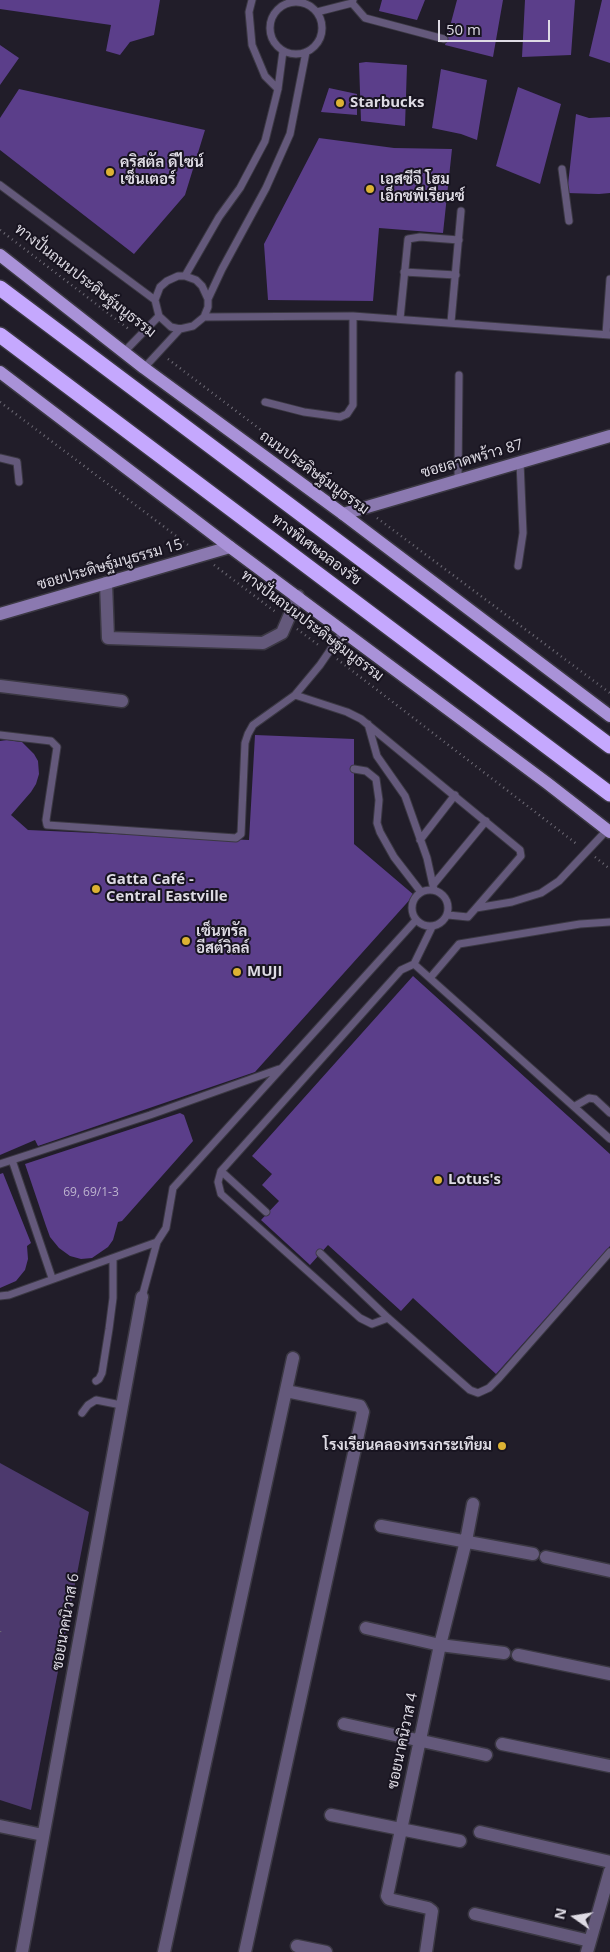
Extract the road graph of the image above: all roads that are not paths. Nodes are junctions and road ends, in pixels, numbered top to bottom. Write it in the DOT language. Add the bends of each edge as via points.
graph roads {
  1 [pos="252,0"];
  2 [pos="353,2"];
  3 [pos="283,3"];
  4 [pos="311,3"];
  5 [pos="317,12"];
  6 [pos="444,39"];
  7 [pos="283,51"];
  8 [pos="306,52"];
  9 [pos="278,89"];
  10 [pos="562,169"];
  11 [pos="0,185"];
  12 [pos="461,211"];
  13 [pos="569,221"];
  14 [pos="459,240"];
  15 [pos="0,255"];
  16 [pos="404,272"];
  17 [pos="456,275"];
  18 [pos="184,276"];
  19 [pos="610,279"];
  20 [pos="0,288"];
  21 [pos="208,299"];
  22 [pos="155,300"];
  23 [pos="159,316"];
  24 [pos="354,316"];
  25 [pos="204,318"];
  26 [pos="400,319"];
  27 [pos="451,322"];
  28 [pos="180,329"];
  29 [pos="0,335"];
  30 [pos="608,335"];
  31 [pos="125,351"];
  32 [pos="144,368"];
  33 [pos="0,372"];
  34 [pos="460,375"];
  35 [pos="264,402"];
  36 [pos="610,436"];
  37 [pos="0,458"];
  38 [pos="520,462"];
  39 [pos="458,480"];
  40 [pos="19,482"];
  41 [pos="343,514"];
  42 [pos="230,547"];
  43 [pos="518,566"];
  44 [pos="106,582"];
  45 [pos="298,596"];
  46 [pos="0,614"];
  47 [pos="344,630"];
  48 [pos="0,686"];
  49 [pos="295,695"];
  50 [pos="122,701"];
  51 [pos="610,716"];
  52 [pos="368,724"];
  53 [pos="0,735"];
  54 [pos="610,746"];
  55 [pos="354,769"];
  56 [pos="610,794"];
  57 [pos="455,795"];
  58 [pos="486,821"];
  59 [pos="608,831"];
  60 [pos="420,840"];
  61 [pos="433,887"];
  62 [pos="422,892"];
  63 [pos="476,908"];
  64 [pos="448,915"];
  65 [pos="416,920"];
  66 [pos="610,922"];
  67 [pos="432,927"];
  68 [pos="414,964"];
  69 [pos="430,978"];
  70 [pos="282,1068"];
  71 [pos="575,1106"];
  72 [pos="610,1113"];
  73 [pos="610,1139"];
  74 [pos="12,1160"];
  75 [pos="0,1164"];
  76 [pos="221,1170"];
  77 [pos="266,1212"];
  78 [pos="157,1242"];
  79 [pos="610,1252"];
  80 [pos="320,1253"];
  81 [pos="113,1258"];
  82 [pos="52,1278"];
  83 [pos="0,1296"];
  84 [pos="142,1297"];
  85 [pos="388,1318"];
  86 [pos="293,1358"];
  87 [pos="96,1381"];
  88 [pos="286,1391"];
  89 [pos="121,1405"];
  90 [pos="82,1413"];
  91 [pos="473,1504"];
  92 [pos="381,1526"];
  93 [pos="466,1541"];
  94 [pos="533,1554"];
  95 [pos="546,1557"];
  96 [pos="610,1571"];
  97 [pos="366,1628"];
  98 [pos="440,1644"];
  99 [pos="504,1653"];
  100 [pos="518,1655"];
  101 [pos="610,1674"];
  102 [pos="344,1724"];
  103 [pos="420,1740"];
  104 [pos="502,1744"];
  105 [pos="486,1755"];
  106 [pos="610,1766"];
  107 [pos="331,1816"];
  108 [pos="0,1826"];
  109 [pos="400,1830"];
  110 [pos="480,1832"];
  111 [pos="43,1835"];
  112 [pos="460,1841"];
  113 [pos="610,1862"];
  114 [pos="610,1871"];
  115 [pos="475,1914"];
  116 [pos="297,1946"];
  117 [pos="588,1947"];
  118 [pos="22,1952"];
  119 [pos="164,1952"];
  120 [pos="245,1952"];
  121 [pos="326,1952"];
  122 [pos="426,1952"];
  1 -- 9 [label="lane" via="249,12 252,45 265,76"];
  2 -- 5 [label="lane"];
  2 -- 6 [label="lane" via="365,18"];
  3 -- 4 [label="lane"];
  3 -- 7 [label="lane" via="272,16 270,24 273,40"];
  4 -- 5 [label="lane"];
  5 -- 8 [label="lane" via="322,30 314,46"];
  7 -- 8 [label="lane"];
  7 -- 9 [label="lane"];
  8 -- 21 [label="lane" via="290,134 266,188"];
  9 -- 18 [label="lane" via="265,141 240,188"];
  10 -- 13 [label="lane"];
  11 -- 22 [label="lane"];
  12 -- 14 [label="lane"];
  14 -- 16 [label="lane" via="408,239"];
  14 -- 17 [label="lane"];
  15 -- 31 [label="main road, ถนนประดิษฐ์มนูธรรม"];
  16 -- 17 [label="lane"];
  16 -- 26 [label="lane"];
  17 -- 27 [label="lane"];
  18 -- 21 [label="lane" via="196,280"];
  18 -- 22 [label="lane" via="167,281 160,287"];
  19 -- 30 [label="lane"];
  20 -- 54 [label="highway, ทางพิเศษฉลองรัช"];
  21 -- 25 [label="lane"];
  22 -- 23 [label="lane"];
  23 -- 28 [label="lane" via="164,323"];
  23 -- 31 [label="lane"];
  24 -- 25 [label="lane"];
  24 -- 26 [label="lane"];
  24 -- 35 [label="lane" via="354,405 347,414 340,417"];
  25 -- 28 [label="lane" via="193,326"];
  26 -- 27 [label="lane"];
  27 -- 30 [label="lane"];
  28 -- 32 [label="lane"];
  29 -- 56 [label="highway, ทางพิเศษฉลองรัช"];
  31 -- 32 [label="main road, ถนนประดิษฐ์มนูธรรม"];
  32 -- 41 [label="main road, ถนนประดิษฐ์มนูธรรม"];
  33 -- 42 [label="main road"];
  34 -- 39 [label="lane"];
  36 -- 38 [label="street, ซอยลาดพร้าว 87"];
  37 -- 40 [label="lane" via="17,462"];
  38 -- 39 [label="street, ซอยลาดพร้าว 87"];
  38 -- 43 [label="lane" via="523,533"];
  39 -- 41 [label="street, ซอยลาดพร้าว 87"];
  41 -- 51 [label="main road, ถนนประดิษฐ์มนูธรรม"];
  42 -- 44 [label="street, ซอยประดิษฐ์มนูธรรม 15"];
  42 -- 45 [label="main road"];
  44 -- 45 [label="street" via="108,638 262,643 282,633"];
  44 -- 46 [label="street, ซอยประดิษฐ์มนูธรรม 15"];
  45 -- 47 [label="main road"];
  47 -- 49 [label="lane"];
  47 -- 59 [label="main road"];
  48 -- 50 [label="street"];
  49 -- 52 [label="lane" via="347,712"];
  49 -- 53 [label="lane" via="253,725 248,734 241,834 236,838 47,825 57,747 51,741"];
  52 -- 57 [label="lane"];
  52 -- 60 [label="lane" via="377,756 405,796"];
  55 -- 62 [label="lane" via="366,771 376,779 380,832 394,857"];
  57 -- 58 [label="lane"];
  57 -- 60 [label="lane"];
  58 -- 61 [label="lane"];
  58 -- 63 [label="lane" via="522,852"];
  59 -- 63 [label="lane" via="559,881 541,893"];
  60 -- 61 [label="lane"];
  61 -- 62 [label="lane"];
  61 -- 64 [label="lane" via="446,899"];
  62 -- 65 [label="lane" via="412,905"];
  63 -- 64 [label="lane" via="468,917"];
  64 -- 67 [label="lane" via="442,923"];
  65 -- 67 [label="lane" via="423,926"];
  65 -- 70 [label="lane"];
  66 -- 69 [label="lane" via="459,944"];
  67 -- 68 [label="lane"];
  68 -- 69 [label="lane"];
  68 -- 76 [label="lane" via="401,970"];
  69 -- 71 [label="lane"];
  70 -- 74 [label="lane"];
  70 -- 78 [label="lane" via="173,1188 166,1228"];
  71 -- 72 [label="lane" via="589,1098"];
  71 -- 73 [label="lane"];
  74 -- 75 [label="lane"];
  74 -- 82 [label="lane"];
  76 -- 77 [label="lane"];
  76 -- 85 [label="lane" via="218,1182 221,1194 360,1318 372,1324"];
  78 -- 81 [label="lane"];
  78 -- 84 [label="lane"];
  79 -- 85 [label="lane" via="499,1378 478,1393 470,1390"];
  80 -- 85 [label="lane"];
  81 -- 82 [label="lane"];
  81 -- 87 [label="lane" via="110,1329 102,1373"];
  82 -- 83 [label="lane"];
  84 -- 89 [label="street, ซอยนาคนิวาส 6"];
  86 -- 88 [label="street"];
  88 -- 119 [label="street"];
  88 -- 120 [label="street" via="360,1406 363,1412"];
  89 -- 90 [label="lane" via="96,1400"];
  89 -- 111 [label="street, ซอยนาคนิวาส 6"];
  91 -- 93 [label="street, ซอยนาคนิวาส 4"];
  92 -- 93 [label="street"];
  93 -- 94 [label="street"];
  93 -- 98 [label="street, ซอยนาคนิวาส 4"];
  95 -- 96 [label="street"];
  97 -- 98 [label="street"];
  98 -- 99 [label="street"];
  98 -- 103 [label="street, ซอยนาคนิวาส 4"];
  100 -- 101 [label="street"];
  102 -- 103 [label="street"];
  103 -- 105 [label="street"];
  103 -- 109 [label="street, ซอยนาคนิวาส 4"];
  104 -- 106 [label="street"];
  107 -- 109 [label="street"];
  108 -- 111 [label="street"];
  109 -- 112 [label="street"];
  109 -- 122 [label="street, ซอยนาคนิวาส 4" via="387,1897 432,1911"];
  110 -- 113 [label="street"];
  111 -- 118 [label="street, ซอยนาคนิวาส 6"];
  114 -- 117 [label="street"];
  115 -- 117 [label="street"];
  116 -- 121 [label="street"];
}
